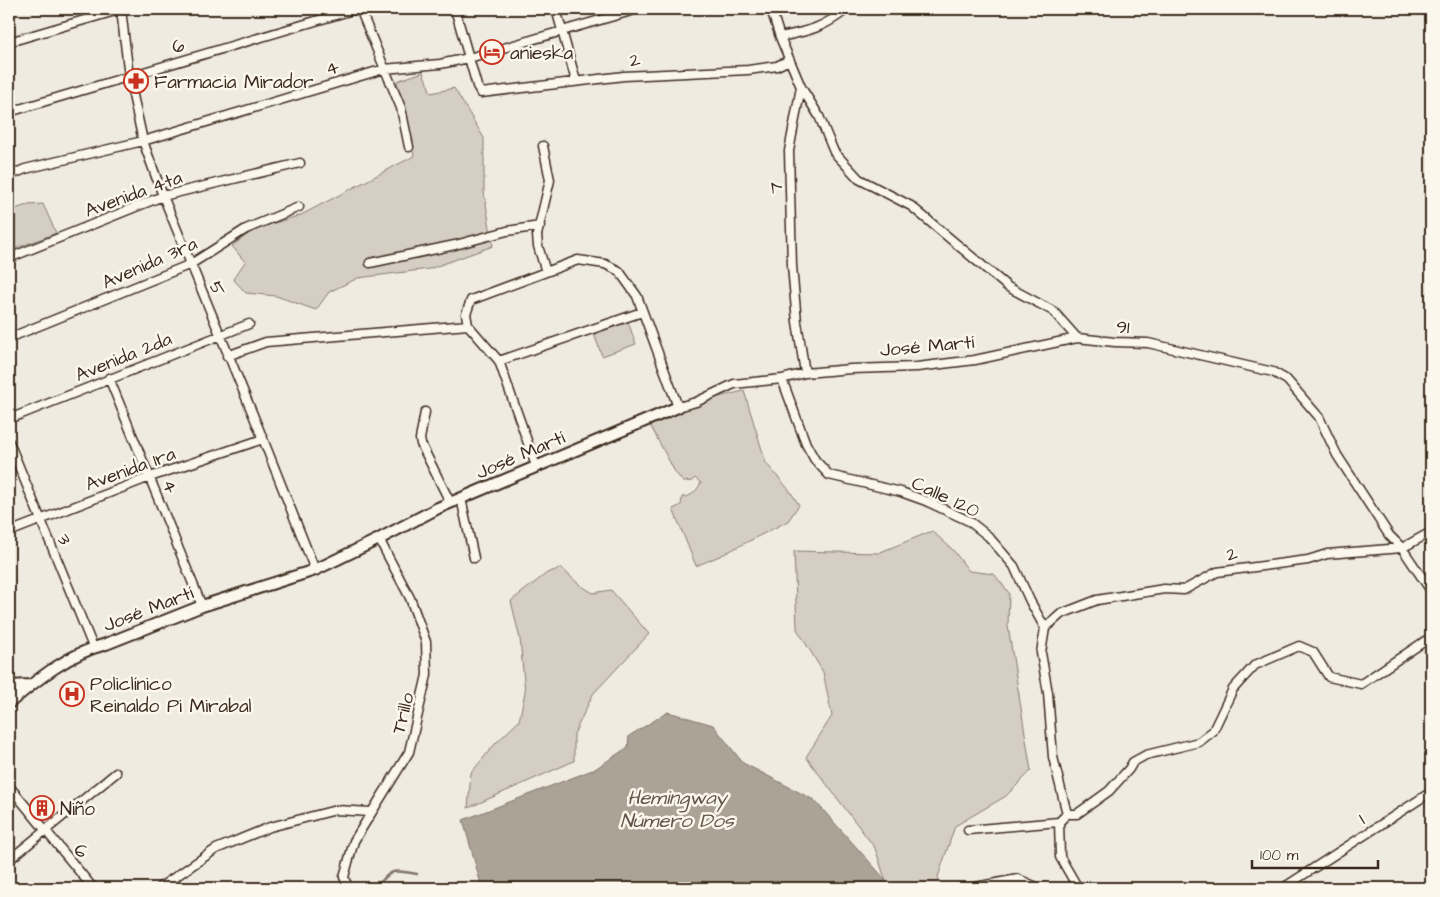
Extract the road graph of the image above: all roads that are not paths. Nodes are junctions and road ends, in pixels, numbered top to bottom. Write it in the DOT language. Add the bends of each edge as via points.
graph roads {
  1 [pos="121,9"];
  2 [pos="356,9"];
  3 [pos="360,9"];
  4 [pos="455,9"];
  5 [pos="556,9"];
  6 [pos="638,9"];
  7 [pos="771,9"];
  8 [pos="847,9"];
  9 [pos="562,30"];
  10 [pos="780,37"];
  11 [pos="9,42"];
  12 [pos="469,58"];
  13 [pos="789,60"];
  14 [pos="384,69"];
  15 [pos="129,76"];
  16 [pos="576,81"];
  17 [pos="801,87"];
  18 [pos="9,112"];
  19 [pos="143,141"];
  20 [pos="543,146"];
  21 [pos="409,147"];
  22 [pos="300,163"];
  23 [pos="9,176"];
  24 [pos="163,196"];
  25 [pos="299,207"];
  26 [pos="540,226"];
  27 [pos="9,258"];
  28 [pos="370,263"];
  29 [pos="191,264"];
  30 [pos="546,272"];
  31 [pos="642,312"];
  32 [pos="249,324"];
  33 [pos="468,325"];
  34 [pos="219,335"];
  35 [pos="9,338"];
  36 [pos="1077,338"];
  37 [pos="227,356"];
  38 [pos="499,362"];
  39 [pos="805,373"];
  40 [pos="109,378"];
  41 [pos="782,379"];
  42 [pos="678,407"];
  43 [pos="425,412"];
  44 [pos="9,419"];
  45 [pos="263,439"];
  46 [pos="9,442"];
  47 [pos="536,466"];
  48 [pos="150,477"];
  49 [pos="461,498"];
  50 [pos="450,502"];
  51 [pos="39,520"];
  52 [pos="9,532"];
  53 [pos="1431,532"];
  54 [pos="379,539"];
  55 [pos="1402,548"];
  56 [pos="474,558"];
  57 [pos="315,570"];
  58 [pos="1431,592"];
  59 [pos="202,606"];
  60 [pos="1045,628"];
  61 [pos="1431,638"];
  62 [pos="93,647"];
  63 [pos="9,686"];
  64 [pos="30,686"];
  65 [pos="9,703"];
  66 [pos="116,773"];
  67 [pos="9,786"];
  68 [pos="1431,792"];
  69 [pos="371,812"];
  70 [pos="1068,814"];
  71 [pos="1059,822"];
  72 [pos="968,830"];
  73 [pos="46,831"];
  74 [pos="9,860"];
  75 [pos="93,888"];
  76 [pos="159,888"];
  77 [pos="348,888"];
  78 [pos="970,888"];
  79 [pos="1039,888"];
  80 [pos="1078,888"];
  81 [pos="1283,888"];
  1 -- 11 [label="street"];
  1 -- 15 [label="street, 5"];
  2 -- 15 [label="street, 6"];
  3 -- 14 [label="street"];
  4 -- 12 [label="street"];
  5 -- 9 [label="street"];
  6 -- 9 [label="street, 4"];
  7 -- 10 [label="street"];
  8 -- 10 [label="street" via="829,23"];
  9 -- 12 [label="street, 4"];
  9 -- 16 [label="street"];
  10 -- 13 [label="street"];
  12 -- 14 [label="street, 4"];
  12 -- 16 [label="street, 2" via="482,93"];
  13 -- 16 [label="street, 2" via="777,66 748,70"];
  13 -- 17 [label="street"];
  14 -- 19 [label="street, 4"];
  14 -- 21 [label="street" via="401,108"];
  15 -- 18 [label="street, 6"];
  15 -- 19 [label="street, 5"];
  17 -- 36 [label="street" via="819,116 834,152 859,179 911,206 1008,286 1053,311"];
  17 -- 39 [label="street, 7" via="789,151 792,266"];
  19 -- 23 [label="street, 4" via="25,169"];
  19 -- 24 [label="street, 5"];
  20 -- 26 [label="street" via="550,180"];
  22 -- 24 [label="street, Avenida 4ta"];
  24 -- 27 [label="street, Avenida 4ta"];
  24 -- 29 [label="street, 5"];
  25 -- 29 [label="street, Avenida 3ra" via="246,229"];
  26 -- 28 [label="street"];
  26 -- 30 [label="street" via="538,246"];
  29 -- 34 [label="street, 5"];
  29 -- 35 [label="street, Avenida 3ra"];
  30 -- 31 [label="street" via="578,260 605,264 619,272 637,296"];
  30 -- 33 [label="street" via="471,300 466,314"];
  31 -- 38 [label="street"];
  31 -- 42 [label="street"];
  32 -- 34 [label="street, Avenida 2da"];
  33 -- 37 [label="street" via="266,342"];
  33 -- 38 [label="street"];
  34 -- 37 [label="street, 5"];
  34 -- 40 [label="street, Avenida 2da"];
  36 -- 39 [label="street, José Martí" via="975,360 917,367"];
  36 -- 55 [label="street, 91" via="1148,343 1273,372 1288,380 1319,417 1337,455 1389,535"];
  37 -- 45 [label="street, 5"];
  38 -- 47 [label="street"];
  39 -- 41 [label="street, José Martí"];
  40 -- 44 [label="street, Avenida 2da"];
  40 -- 48 [label="street, 4"];
  41 -- 42 [label="street, José Martí" via="734,384"];
  41 -- 60 [label="street, Calle 120" via="806,444 814,460 829,475 926,500 969,521 988,536 1014,566"];
  42 -- 47 [label="street, José Martí"];
  43 -- 50 [label="street" via="421,444"];
  45 -- 48 [label="street, Avenida 1ra"];
  45 -- 57 [label="street, 5"];
  46 -- 51 [label="street, 3"];
  47 -- 49 [label="street, José Martí"];
  48 -- 51 [label="street, Avenida 1ra"];
  48 -- 59 [label="street, 4"];
  49 -- 50 [label="street, José Martí"];
  49 -- 56 [label="street"];
  50 -- 54 [label="street, José Martí"];
  51 -- 52 [label="street, Avenida 1ra"];
  51 -- 62 [label="street, 3"];
  53 -- 55 [label="street, 2"];
  54 -- 57 [label="street, José Martí"];
  54 -- 69 [label="street, Trillo" via="410,598 426,642 428,675 409,752"];
  55 -- 58 [label="street, 91"];
  55 -- 60 [label="street, 2" via="1327,554 1308,560 1217,572 1184,590 1164,589 1097,600 1061,614"];
  57 -- 59 [label="street, José Martí"];
  59 -- 62 [label="street, José Martí"];
  60 -- 70 [label="street" via="1041,653 1053,757"];
  61 -- 70 [label="street" via="1361,684 1329,678 1313,652 1299,646 1255,665 1233,689 1213,731 1199,742 1146,755 1132,762 1109,791 1077,814"];
  62 -- 64 [label="street, José Martí" via="60,664"];
  63 -- 64 [label="street"];
  64 -- 65 [label="street, José Martí"];
  66 -- 73 [label="street"];
  67 -- 73 [label="street, 6"];
  68 -- 81 [label="street, 1"];
  69 -- 76 [label="street" via="336,810 270,827 216,849"];
  69 -- 77 [label="street, Trillo" via="354,841 344,877"];
  70 -- 71 [label="street"];
  71 -- 72 [label="street"];
  71 -- 80 [label="street" via="1060,857"];
  73 -- 74 [label="street"];
  73 -- 75 [label="street, 6"];
  78 -- 79 [label="street" via="1018,879"];
}
